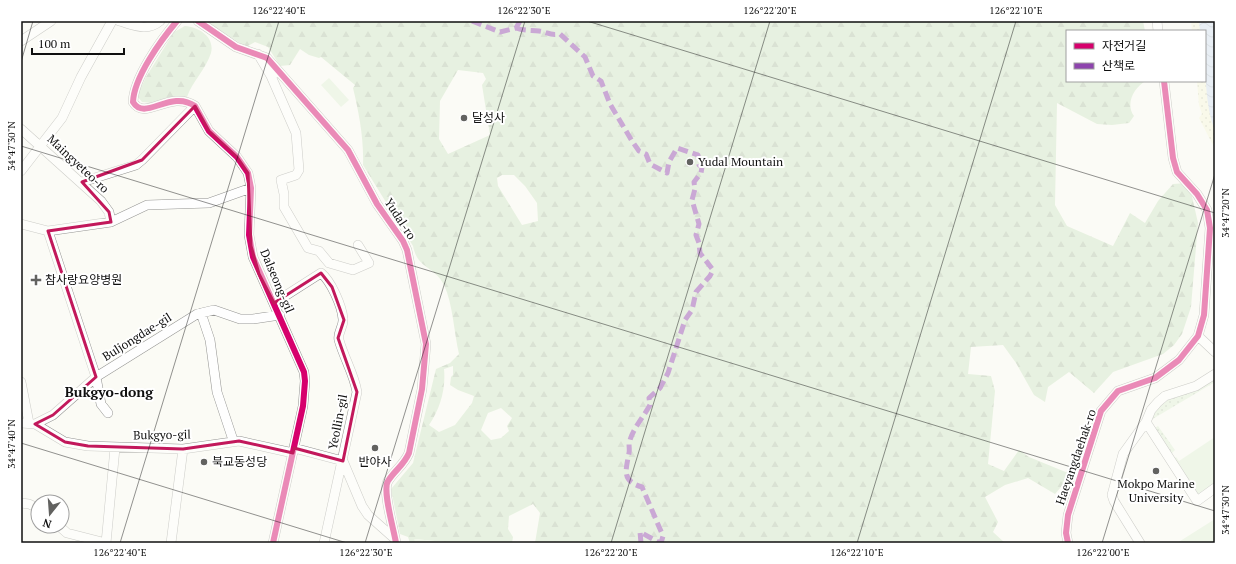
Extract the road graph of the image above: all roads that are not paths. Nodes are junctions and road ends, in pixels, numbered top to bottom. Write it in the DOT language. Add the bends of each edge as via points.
graph roads {
  1 [pos="51,21"];
  2 [pos="112,21"];
  3 [pos="119,21"];
  4 [pos="160,21"];
  5 [pos="177,21"];
  6 [pos="198,21"];
  7 [pos="21,41"];
  8 [pos="275,73"];
  9 [pos="1164,82"];
  10 [pos="195,106"];
  11 [pos="21,129"];
  12 [pos="40,146"];
  13 [pos="21,171"];
  14 [pos="82,182"];
  15 [pos="251,188"];
  16 [pos="111,222"];
  17 [pos="21,224"];
  18 [pos="48,231"];
  19 [pos="358,245"];
  20 [pos="274,303"];
  21 [pos="201,313"];
  22 [pos="280,315"];
  23 [pos="1198,336"];
  24 [pos="1215,352"];
  25 [pos="1215,374"];
  26 [pos="96,377"];
  27 [pos="21,382"];
  28 [pos="108,413"];
  29 [pos="1146,422"];
  30 [pos="28,423"];
  31 [pos="233,440"];
  32 [pos="115,448"];
  33 [pos="183,449"];
  34 [pos="294,451"];
  35 [pos="343,461"];
  36 [pos="1215,488"];
  37 [pos="70,534"];
  38 [pos="396,541"];
  39 [pos="106,543"];
  40 [pos="171,543"];
  41 [pos="273,543"];
  42 [pos="324,543"];
  43 [pos="1068,543"];
  44 [pos="1140,543"];
  1 -- 7 [label="street"];
  2 -- 12 [label="street" via="81,77 67,110"];
  3 -- 4 [label="street" via="146,28"];
  5 -- 10 [label="street" via="160,43 139,80 133,102 142,110 173,100 183,100"];
  6 -- 8 [label="street, Yudal-ro" via="236,47 267,58"];
  8 -- 19 [label="street" via="298,141 298,173 281,180 284,207 308,248 319,251 330,263 353,270 369,263"];
  8 -- 38 [label="street, Yudal-ro" via="348,150 377,204 407,250 426,344 422,389 409,453 405,462 387,481 386,492"];
  9 -- 23 [label="street, Haeyangdaehak-ro" via="1171,145 1177,172 1197,194 1207,210 1210,228 1204,315"];
  10 -- 14 [label="street" via="136,165"];
  10 -- 15 [label="street, Dalseong-gil" via="210,131 244,166"];
  11 -- 12 [label="street, Maingyeteo-ro"];
  12 -- 13 [label="street"];
  12 -- 14 [label="street, Maingyeteo-ro"];
  14 -- 16 [label="street, Maingyeteo-ro" via="109,212"];
  15 -- 16 [label="street" via="209,203 147,205"];
  15 -- 20 [label="street, Dalseong-gil" via="251,246 259,274"];
  16 -- 18 [label="street"];
  17 -- 18 [label="street"];
  18 -- 26 [label="street"];
  20 -- 22 [label="street, Dalseong-gil"];
  20 -- 35 [label="street, Yeollin-gil" via="321,273 332,287 344,320 338,338 355,380 357,392"];
  21 -- 22 [label="street, Buljongdae-gil" via="214,310 240,319"];
  21 -- 26 [label="street, Buljongdae-gil"];
  21 -- 31 [label="street" via="210,340 217,392"];
  22 -- 34 [label="street, Dalseong-gil" via="305,381 304,406"];
  23 -- 24 [label="street"];
  23 -- 43 [label="street, Haeyangdaehak-ro" via="1179,360 1155,378 1118,391 1101,410 1068,515"];
  25 -- 29 [label="street" via="1196,386 1165,396 1152,409"];
  26 -- 28 [label="street" via="101,404"];
  26 -- 30 [label="street, Buljongdae-gil" via="53,415"];
  27 -- 30 [label="street"];
  29 -- 36 [label="street" via="1196,501"];
  29 -- 44 [label="street" via="1122,457 1112,495"];
  30 -- 32 [label="street, Bukgyo-gil" via="65,442"];
  31 -- 33 [label="street, Bukgyo-gil"];
  31 -- 34 [label="street, Bukgyo-gil"];
  32 -- 33 [label="street, Bukgyo-gil"];
  32 -- 39 [label="street"];
  33 -- 40 [label="street"];
  34 -- 35 [label="street, Bukgyo-gil"];
  34 -- 41 [label="street, Dalseong-gil"];
  35 -- 38 [label="street" via="362,506"];
  35 -- 42 [label="street, Yeollin-gil"];
  37 -- 39 [label="street"];
}
